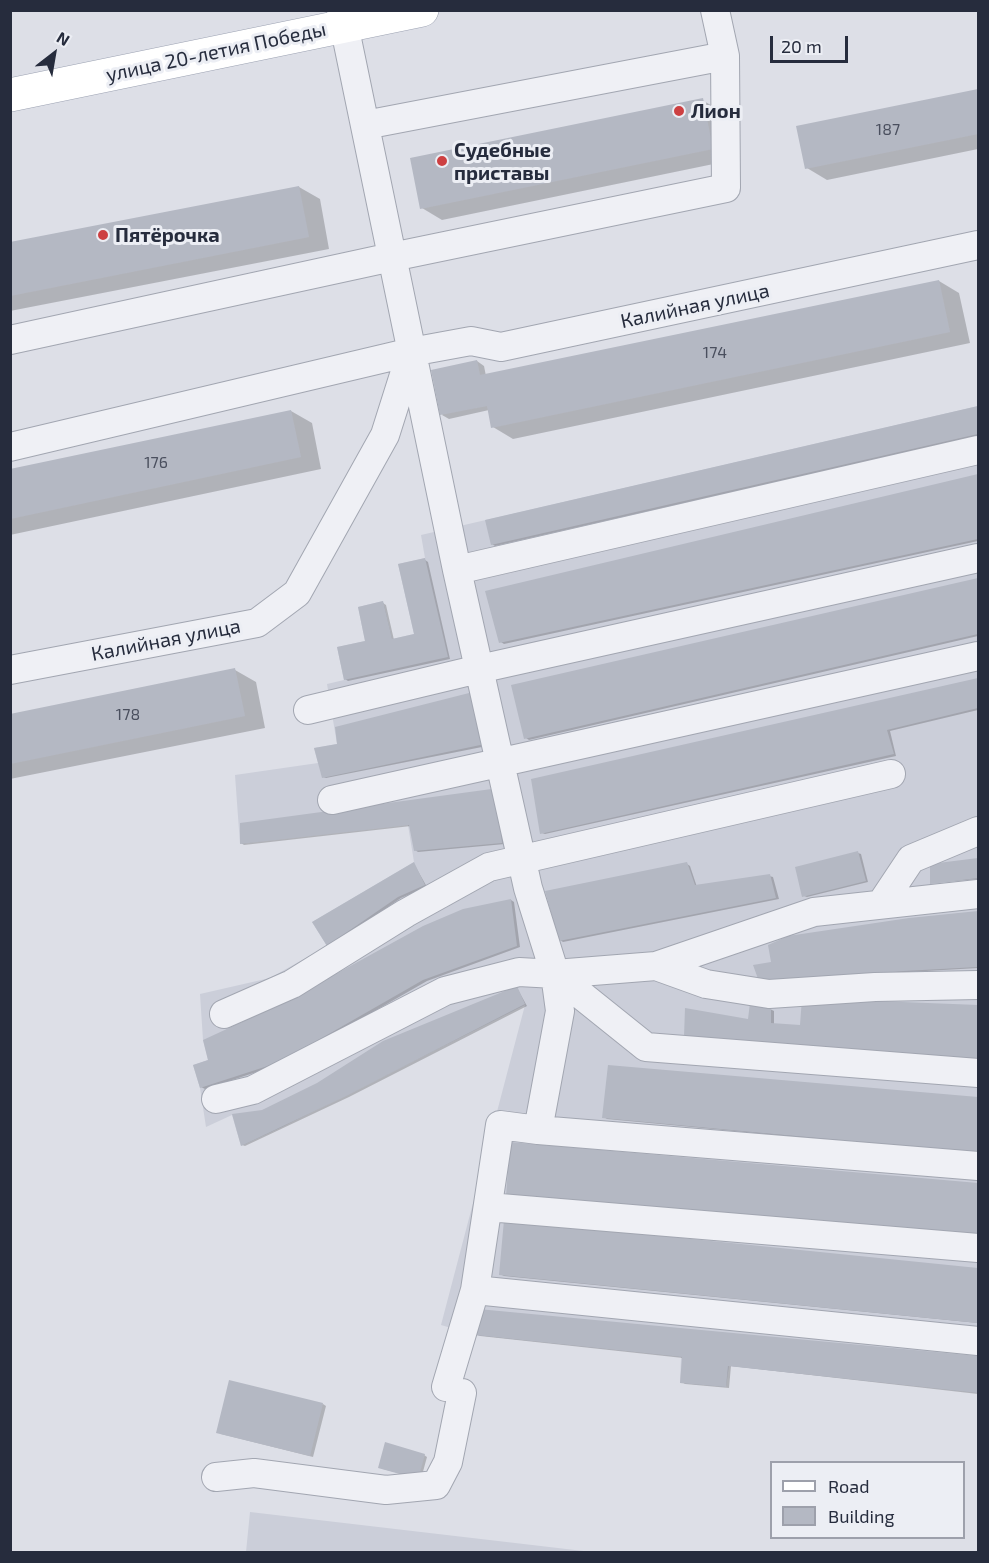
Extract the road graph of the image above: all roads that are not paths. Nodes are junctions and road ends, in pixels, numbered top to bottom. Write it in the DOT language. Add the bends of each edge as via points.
graph roads {
  1 [pos="422,10"];
  2 [pos="715,10"];
  3 [pos="343,18"];
  4 [pos="725,56"];
  5 [pos="10,95"];
  6 [pos="365,125"];
  7 [pos="978,245"];
  8 [pos="392,257"];
  9 [pos="10,340"];
  10 [pos="411,352"];
  11 [pos="10,447"];
  12 [pos="978,450"];
  13 [pos="978,558"];
  14 [pos="457,570"];
  15 [pos="978,656"];
  16 [pos="479,669"];
  17 [pos="10,670"];
  18 [pos="308,710"];
  19 [pos="501,764"];
  20 [pos="891,774"];
  21 [pos="332,800"];
  22 [pos="978,831"];
  23 [pos="521,858"];
  24 [pos="978,894"];
  25 [pos="881,904"];
  26 [pos="656,966"];
  27 [pos="555,974"];
  28 [pos="978,985"];
  29 [pos="224,1014"];
  30 [pos="978,1073"];
  31 [pos="216,1099"];
  32 [pos="538,1130"];
  33 [pos="978,1166"];
  34 [pos="488,1207"];
  35 [pos="978,1248"];
  36 [pos="475,1290"];
  37 [pos="978,1341"];
  38 [pos="216,1477"];
  1 -- 3 [label="main road, улица 20-летия Победы"];
  2 -- 4 [label="lane"];
  3 -- 5 [label="main road, улица 20-летия Победы"];
  3 -- 6 [label="lane"];
  4 -- 6 [label="lane"];
  4 -- 8 [label="lane" via="726,188"];
  6 -- 8 [label="lane"];
  7 -- 10 [label="lane, Калийная улица" via="501,347 471,341"];
  8 -- 9 [label="lane"];
  8 -- 10 [label="lane"];
  10 -- 11 [label="lane, Калийная улица"];
  10 -- 14 [label="lane"];
  10 -- 17 [label="lane, Калийная улица" via="386,435 297,594 257,623"];
  12 -- 14 [label="lane"];
  13 -- 16 [label="lane"];
  14 -- 16 [label="lane"];
  15 -- 19 [label="lane"];
  16 -- 18 [label="lane"];
  16 -- 19 [label="lane"];
  19 -- 21 [label="lane"];
  19 -- 23 [label="lane"];
  20 -- 23 [label="lane"];
  22 -- 25 [label="lane" via="911,859"];
  23 -- 27 [label="lane"];
  23 -- 29 [label="lane" via="489,867 292,984"];
  24 -- 25 [label="lane"];
  25 -- 26 [label="lane" via="814,912"];
  26 -- 27 [label="lane"];
  26 -- 28 [label="lane" via="705,984 769,994"];
  27 -- 30 [label="lane" via="646,1047"];
  27 -- 31 [label="lane" via="519,972 445,991 253,1090"];
  27 -- 32 [label="lane" via="560,1011"];
  32 -- 33 [label="lane"];
  32 -- 34 [label="lane" via="500,1125"];
  34 -- 35 [label="lane"];
  34 -- 36 [label="lane"];
  36 -- 37 [label="lane"];
  36 -- 38 [label="lane" via="454,1390 448,1461 436,1485 386,1490 254,1473"];
}
